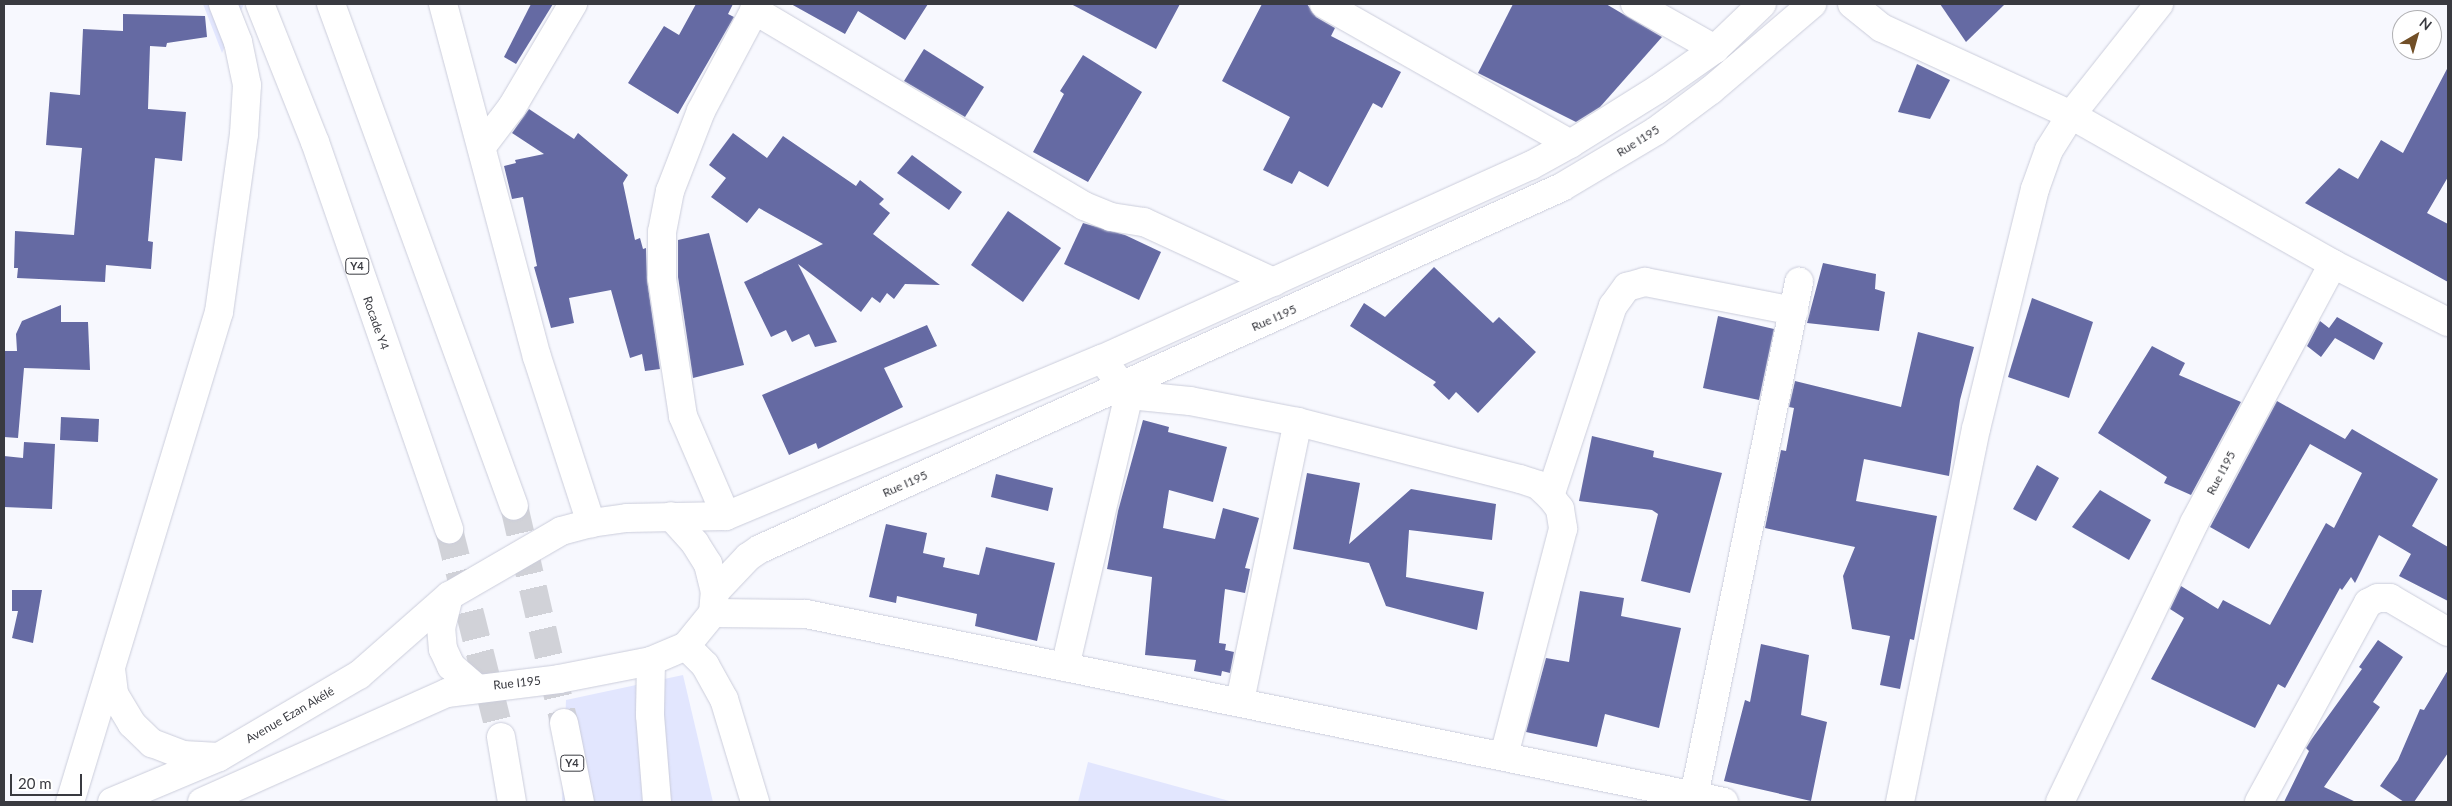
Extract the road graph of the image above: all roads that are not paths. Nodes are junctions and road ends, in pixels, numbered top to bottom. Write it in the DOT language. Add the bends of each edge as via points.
graph roads {
  1 [pos="223,4"];
  2 [pos="260,4"];
  3 [pos="331,4"];
  4 [pos="443,4"];
  5 [pos="573,4"];
  6 [pos="1324,4"];
  7 [pos="1635,4"];
  8 [pos="1762,4"];
  9 [pos="1812,4"];
  10 [pos="1852,4"];
  11 [pos="2159,4"];
  12 [pos="756,7"];
  13 [pos="1715,49"];
  14 [pos="2071,115"];
  15 [pos="1570,144"];
  16 [pos="483,145"];
  17 [pos="2333,264"];
  18 [pos="1274,282"];
  19 [pos="1799,282"];
  20 [pos="1794,311"];
  21 [pos="2448,322"];
  22 [pos="1102,359"];
  23 [pos="1125,390"];
  24 [pos="1298,422"];
  25 [pos="1550,496"];
  26 [pos="514,506"];
  27 [pos="670,516"];
  28 [pos="726,516"];
  29 [pos="590,523"];
  30 [pos="448,530"];
  31 [pos="448,596"];
  32 [pos="714,603"];
  33 [pos="2448,632"];
  34 [pos="686,646"];
  35 [pos="651,661"];
  36 [pos="1065,667"];
  37 [pos="110,669"];
  38 [pos="476,688"];
  39 [pos="1240,701"];
  40 [pos="564,723"];
  41 [pos="501,737"];
  42 [pos="1504,756"];
  43 [pos="219,757"];
  44 [pos="1694,796"];
  45 [pos="70,802"];
  46 [pos="112,802"];
  47 [pos="202,802"];
  48 [pos="512,802"];
  49 [pos="580,802"];
  50 [pos="657,802"];
  51 [pos="755,802"];
  52 [pos="1724,802"];
  53 [pos="1900,802"];
  54 [pos="2060,802"];
  55 [pos="2259,802"];
  1 -- 37 [label="main road" via="238,42 246,85 244,134 219,312"];
  2 -- 30 [label="main road, Rocade Y4 / Y4" via="315,142"];
  3 -- 26 [label="main road"];
  4 -- 16 [label="main road"];
  5 -- 16 [label="main road" via="512,107"];
  6 -- 15 [label="main road"];
  7 -- 13 [label="main road"];
  8 -- 13 [label="main road"];
  9 -- 23 [label="main road, Rue I195" via="1711,90 1656,130 1562,187"];
  10 -- 14 [label="main road" via="1882,28"];
  11 -- 14 [label="main road"];
  12 -- 18 [label="main road" via="1084,206 1112,217 1144,222"];
  12 -- 28 [label="main road" via="701,111 670,191 662,232 662,278 683,416"];
  13 -- 15 [label="main road"];
  14 -- 17 [label="main road"];
  14 -- 53 [label="main road" via="2050,150 2013,269 1976,429"];
  15 -- 18 [label="main road" via="1530,166"];
  16 -- 29 [label="main road" via="537,357"];
  17 -- 21 [label="main road"];
  17 -- 54 [label="main road, Rue I195" via="2194,523"];
  18 -- 22 [label="main road"];
  19 -- 20 [label="main road"];
  20 -- 25 [label="main road" via="1645,282 1627,287 1613,306"];
  20 -- 44 [label="main road"];
  22 -- 23 [label="main road"];
  22 -- 28 [label="main road"];
  23 -- 24 [label="main road"];
  23 -- 32 [label="main road, Rue I195" via="760,549 748,557"];
  23 -- 36 [label="main road"];
  24 -- 25 [label="main road" via="1520,479 1538,486"];
  24 -- 39 [label="main road"];
  25 -- 42 [label="main road" via="1560,509 1563,529"];
  27 -- 28 [label="main road"];
  27 -- 29 [label="main road"];
  27 -- 32 [label="main road" via="695,543 708,564"];
  29 -- 31 [label="main road" via="561,531"];
  31 -- 38 [label="main road, Rue I195" via="441,627 443,649 451,666"];
  31 -- 43 [label="main road, Avenue Ezan Akélé" via="358,675"];
  32 -- 34 [label="main road, Rue I195"];
  32 -- 36 [label="main road" via="806,614"];
  33 -- 55 [label="main road" via="2390,598 2378,598 2368,603"];
  34 -- 35 [label="main road, Rue I195"];
  34 -- 51 [label="main road" via="705,665 724,699"];
  35 -- 38 [label="main road, Rue I195" via="559,679"];
  35 -- 50 [label="main road" via="650,715"];
  36 -- 39 [label="main road"];
  37 -- 43 [label="main road" via="119,701 132,724 152,743 183,756"];
  37 -- 45 [label="main road"];
  38 -- 47 [label="main road" via="447,693"];
  39 -- 42 [label="main road"];
  40 -- 49 [label="main road, Y4"];
  41 -- 48 [label="main road"];
  42 -- 44 [label="main road"];
  43 -- 46 [label="main road, Avenue Ezan Akélé"];
  44 -- 52 [label="main road"];
}
